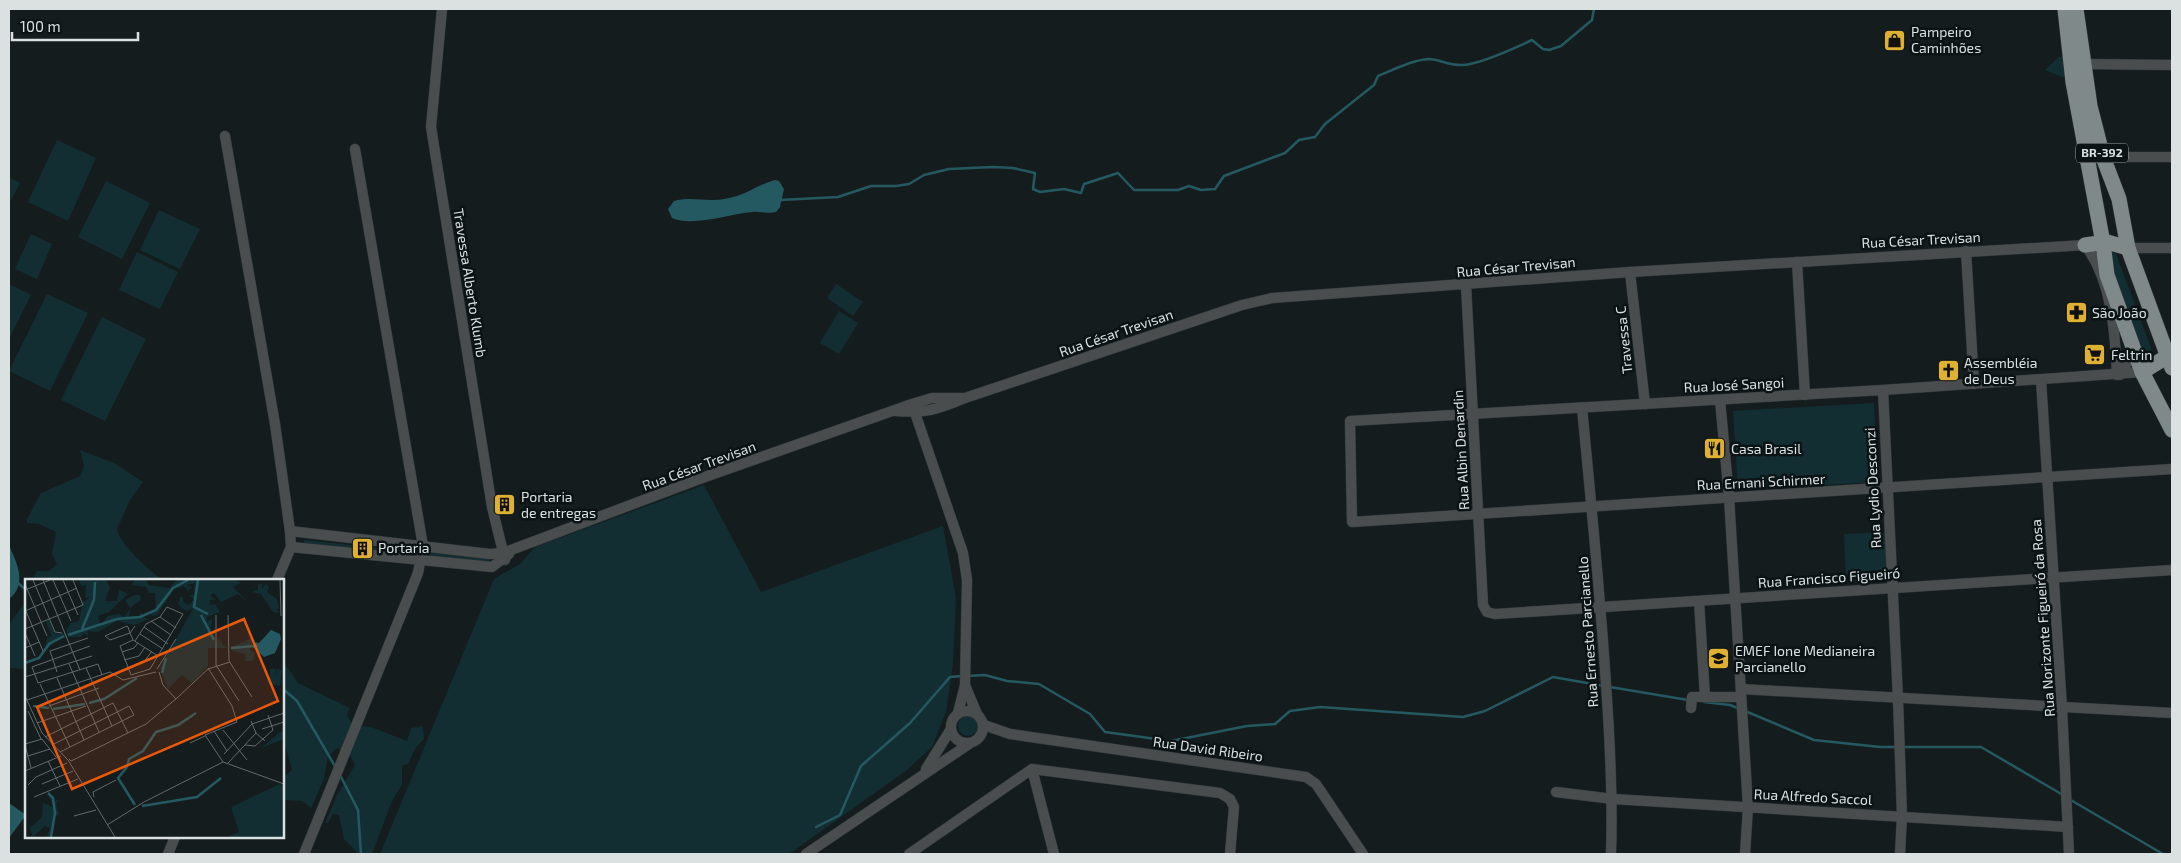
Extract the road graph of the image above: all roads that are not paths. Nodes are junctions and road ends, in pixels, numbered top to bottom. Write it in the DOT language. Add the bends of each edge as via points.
graph roads {
  1 [pos="442,9"];
  2 [pos="2064,9"];
  3 [pos="2076,9"];
  4 [pos="2084,64"];
  5 [pos="2172,65"];
  6 [pos="224,136"];
  7 [pos="354,149"];
  8 [pos="2103,157"];
  9 [pos="2172,157"];
  10 [pos="2113,248"];
  11 [pos="2172,248"];
  12 [pos="1966,251"];
  13 [pos="1797,262"];
  14 [pos="1630,272"];
  15 [pos="1466,285"];
  16 [pos="2156,329"];
  17 [pos="2172,336"];
  18 [pos="2134,352"];
  19 [pos="2171,358"];
  20 [pos="2142,372"];
  21 [pos="2118,375"];
  22 [pos="2042,380"];
  23 [pos="1974,384"];
  24 [pos="1883,390"];
  25 [pos="1806,395"];
  26 [pos="1720,400"];
  27 [pos="1645,404"];
  28 [pos="914,408"];
  29 [pos="1582,408"];
  30 [pos="1473,414"];
  31 [pos="2172,430"];
  32 [pos="2172,469"];
  33 [pos="2048,478"];
  34 [pos="1886,488"];
  35 [pos="1729,497"];
  36 [pos="1592,506"];
  37 [pos="1478,514"];
  38 [pos="1352,522"];
  39 [pos="290,531"];
  40 [pos="423,546"];
  41 [pos="291,547"];
  42 [pos="507,554"];
  43 [pos="422,560"];
  44 [pos="2172,570"];
  45 [pos="2054,578"];
  46 [pos="277,579"];
  47 [pos="1892,587"];
  48 [pos="1735,598"];
  49 [pos="1699,601"];
  50 [pos="1601,607"];
  51 [pos="1488,612"];
  52 [pos="964,685"];
  53 [pos="1741,693"];
  54 [pos="1705,697"];
  55 [pos="1898,698"];
  56 [pos="1691,708"];
  57 [pos="2062,708"];
  58 [pos="958,713"];
  59 [pos="2172,713"];
  60 [pos="976,714"];
  61 [pos="984,725"];
  62 [pos="951,729"];
  63 [pos="1010,734"];
  64 [pos="980,738"];
  65 [pos="969,744"];
  66 [pos="1032,770"];
  67 [pos="924,772"];
  68 [pos="1556,792"];
  69 [pos="1613,800"];
  70 [pos="1748,807"];
  71 [pos="1902,816"];
  72 [pos="2068,827"];
  73 [pos="175,838"];
  74 [pos="168,854"];
  75 [pos="304,854"];
  76 [pos="806,854"];
  77 [pos="909,854"];
  78 [pos="1054,854"];
  79 [pos="1230,854"];
  80 [pos="1363,854"];
  81 [pos="1610,854"];
  82 [pos="1745,854"];
  83 [pos="1900,854"];
  84 [pos="2068,854"];
  1 -- 42 [label="street, Travessa Alberto Klumb" via="431,127 492,507"];
  2 -- 10 [label="highway, BR-392 / BR-392" via="2073,82 2099,226"];
  3 -- 4 [label="highway, BR-392"];
  4 -- 5 [label="street"];
  4 -- 8 [label="highway, BR-392" via="2090,106"];
  6 -- 39 [label="street" via="275,424"];
  7 -- 40 [label="street"];
  8 -- 9 [label="street"];
  8 -- 10 [label="highway, BR-392" via="2119,199"];
  10 -- 11 [label="street, Rua César Trevisan"];
  10 -- 12 [label="street, Rua César Trevisan"];
  10 -- 16 [label="highway, BR-392"];
  10 -- 18 [label="highway, BR-392" via="2107,274"];
  10 -- 21 [label="street" via="2093,255 2108,298 2115,332"];
  12 -- 13 [label="street, Rua César Trevisan"];
  12 -- 23 [label="street"];
  13 -- 14 [label="street, Rua César Trevisan"];
  13 -- 25 [label="street"];
  14 -- 15 [label="street, Rua César Trevisan"];
  14 -- 27 [label="street, Travessa C"];
  15 -- 28 [label="street, Rua César Trevisan" via="1251,302 965,398 939,410"];
  15 -- 30 [label="street, Rua Albin Denardin"];
  16 -- 17 [label="street"];
  16 -- 19 [label="highway, BR-392"];
  18 -- 20 [label="highway, BR-392"];
  18 -- 21 [label="street"];
  19 -- 20 [label="highway, BR-392"];
  20 -- 21 [label="street, Rua José Sangoi"];
  20 -- 31 [label="highway, BR-392"];
  21 -- 22 [label="street, Rua José Sangoi"];
  22 -- 23 [label="street, Rua José Sangoi"];
  22 -- 33 [label="street, Rua Norizonte Figueiró da Rosa"];
  23 -- 24 [label="street, Rua José Sangoi"];
  24 -- 25 [label="street, Rua José Sangoi"];
  24 -- 34 [label="street, Rua Lydio Desconzi"];
  25 -- 26 [label="street, Rua José Sangoi"];
  26 -- 27 [label="street, Rua José Sangoi"];
  26 -- 35 [label="street"];
  27 -- 29 [label="street, Rua José Sangoi"];
  28 -- 42 [label="street, Rua César Trevisan" via="895,411 702,478"];
  28 -- 52 [label="street" via="963,553 967,580"];
  29 -- 30 [label="street, Rua José Sangoi"];
  29 -- 36 [label="street, Rua Ernesto Parcianello"];
  30 -- 37 [label="street, Rua Albin Denardin"];
  30 -- 38 [label="street, Rua José Sangoi" via="1350,421"];
  32 -- 33 [label="street, Rua Ernani Schirmer"];
  33 -- 34 [label="street, Rua Ernani Schirmer"];
  33 -- 45 [label="street, Rua Norizonte Figueiró da Rosa"];
  34 -- 35 [label="street, Rua Ernani Schirmer"];
  34 -- 47 [label="street, Rua Lydio Desconzi"];
  35 -- 36 [label="street, Rua Ernani Schirmer"];
  35 -- 48 [label="street"];
  36 -- 37 [label="street, Rua Ernani Schirmer"];
  36 -- 50 [label="street, Rua Ernesto Parcianello"];
  37 -- 38 [label="street, Rua Ernani Schirmer"];
  37 -- 51 [label="street, Rua Albin Denardin" via="1483,605"];
  39 -- 40 [label="street"];
  39 -- 41 [label="street"];
  40 -- 42 [label="street"];
  40 -- 43 [label="street"];
  41 -- 43 [label="street, Rua César Trevisan"];
  41 -- 46 [label="street"];
  42 -- 43 [label="street, Rua César Trevisan" via="492,567"];
  43 -- 75 [label="street"];
  44 -- 45 [label="street, Rua Francisco Figueiró"];
  45 -- 47 [label="street, Rua Francisco Figueiró"];
  45 -- 57 [label="street, Rua Norizonte Figueiró da Rosa"];
  47 -- 48 [label="street, Rua Francisco Figueiró"];
  47 -- 55 [label="street, Rua Lydio Desconzi"];
  48 -- 49 [label="street, Rua Francisco Figueiró"];
  48 -- 53 [label="street"];
  49 -- 50 [label="street, Rua Francisco Figueiró"];
  49 -- 54 [label="street"];
  50 -- 51 [label="street, Rua Francisco Figueiró"];
  50 -- 69 [label="street, Rua Ernesto Parcianello"];
  52 -- 58 [label="street"];
  52 -- 60 [label="street"];
  53 -- 54 [label="street"];
  53 -- 55 [label="street"];
  53 -- 70 [label="street"];
  54 -- 56 [label="street" via="1692,697"];
  55 -- 57 [label="street"];
  55 -- 71 [label="street, Rua Lydio Desconzi"];
  57 -- 59 [label="street"];
  57 -- 72 [label="street, Rua Norizonte Figueiró da Rosa"];
  58 -- 60 [label="street" via="970,711"];
  58 -- 62 [label="street"];
  60 -- 61 [label="street"];
  61 -- 63 [label="street, Rua David Ribeiro"];
  61 -- 64 [label="street"];
  62 -- 65 [label="street" via="956,740"];
  62 -- 67 [label="street"];
  63 -- 64 [label="street, Rua David Ribeiro"];
  63 -- 80 [label="street, Rua David Ribeiro" via="1306,777 1316,784"];
  64 -- 65 [label="street"];
  65 -- 67 [label="street"];
  66 -- 77 [label="street"];
  66 -- 78 [label="street"];
  66 -- 79 [label="street" via="1220,793 1230,799 1234,807"];
  67 -- 76 [label="street"];
  68 -- 69 [label="street, Rua Alfredo Saccol"];
  69 -- 70 [label="street, Rua Alfredo Saccol"];
  69 -- 81 [label="street, Rua Ernesto Parcianello"];
  70 -- 71 [label="street, Rua Alfredo Saccol"];
  70 -- 82 [label="street"];
  71 -- 72 [label="street, Rua Alfredo Saccol"];
  71 -- 83 [label="street, Rua Lydio Desconzi"];
  72 -- 84 [label="street, Rua Norizonte Figueiró da Rosa"];
  73 -- 74 [label="street"];
}
